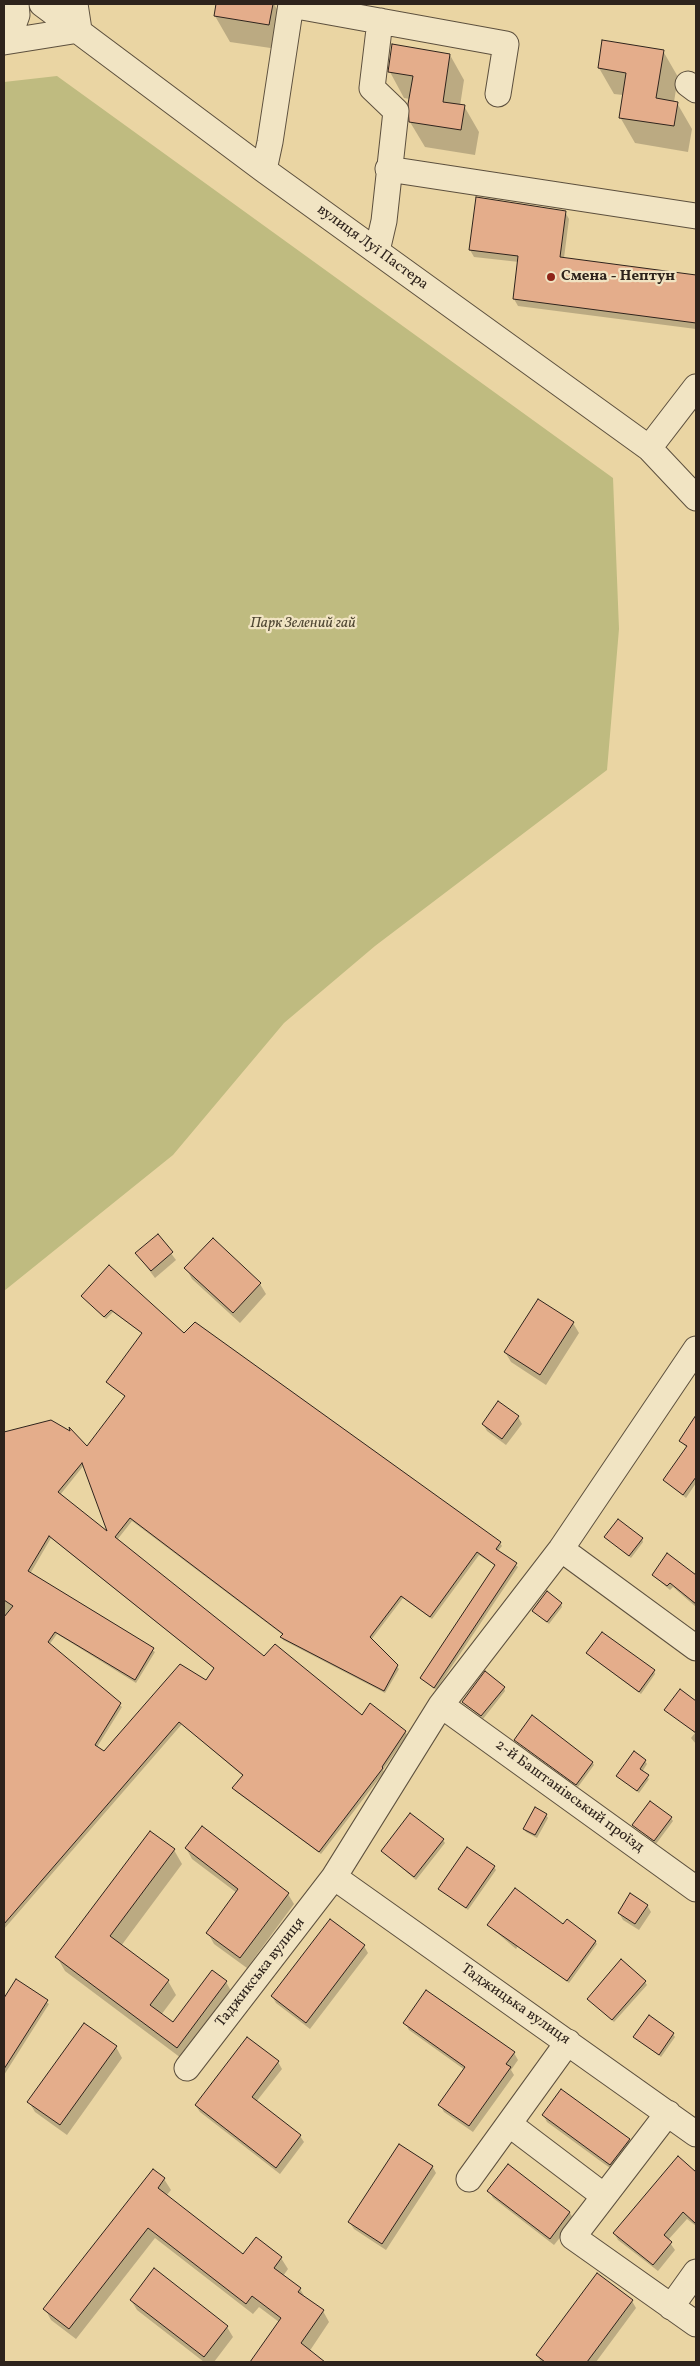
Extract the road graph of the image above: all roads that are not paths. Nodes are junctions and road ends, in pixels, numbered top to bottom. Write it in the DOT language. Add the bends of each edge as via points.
graph roads {
  1 [pos="16,4"];
  2 [pos="42,4"];
  3 [pos="75,4"];
  4 [pos="291,4"];
  5 [pos="380,21"];
  6 [pos="79,30"];
  7 [pos="4,37"];
  8 [pos="4,42"];
  9 [pos="498,94"];
  10 [pos="388,168"];
  11 [pos="264,170"];
  12 [pos="696,216"];
  13 [pos="377,251"];
  14 [pos="696,387"];
  15 [pos="649,448"];
  16 [pos="696,498"];
  17 [pos="695,1355"];
  18 [pos="561,1549"];
  19 [pos="696,1648"];
  20 [pos="441,1705"];
  21 [pos="334,1877"];
  22 [pos="696,1889"];
  23 [pos="568,2042"];
  24 [pos="187,2068"];
  25 [pos="668,2113"];
  26 [pos="509,2124"];
  27 [pos="696,2134"];
  28 [pos="469,2179"];
  29 [pos="604,2196"];
  30 [pos="696,2272"];
  31 [pos="671,2307"];
  32 [pos="696,2324"];
  1 -- 7 [label="street" via="17,15"];
  2 -- 6 [label="street, вулиця Луї Пастера"];
  3 -- 6 [label="street"];
  4 -- 5 [label="street"];
  4 -- 11 [label="street"];
  5 -- 9 [label="street" via="506,44"];
  5 -- 10 [label="street" via="372,88 396,111"];
  6 -- 8 [label="street"];
  6 -- 11 [label="street, вулиця Луї Пастера"];
  10 -- 12 [label="street"];
  10 -- 13 [label="street" via="384,221"];
  11 -- 13 [label="street, вулиця Луї Пастера"];
  13 -- 15 [label="street, вулиця Луї Пастера"];
  14 -- 15 [label="street"];
  15 -- 16 [label="street, вулиця Луї Пастера"];
  17 -- 18 [label="street, Таджикська вулиця"];
  18 -- 19 [label="street"];
  18 -- 20 [label="street, Таджикська вулиця"];
  20 -- 21 [label="street, Таджикська вулиця"];
  20 -- 22 [label="street, 2-й Баштанівський проїзд"];
  21 -- 23 [label="street, Таджицька вулиця"];
  21 -- 24 [label="street, Таджикська вулиця"];
  23 -- 25 [label="street, Таджицька вулиця"];
  23 -- 26 [label="street"];
  25 -- 27 [label="street, Таджицька вулиця"];
  25 -- 29 [label="street"];
  26 -- 28 [label="street"];
  26 -- 29 [label="street"];
  29 -- 31 [label="street" via="573,2237"];
  30 -- 31 [label="street"];
  31 -- 32 [label="street"];
}
